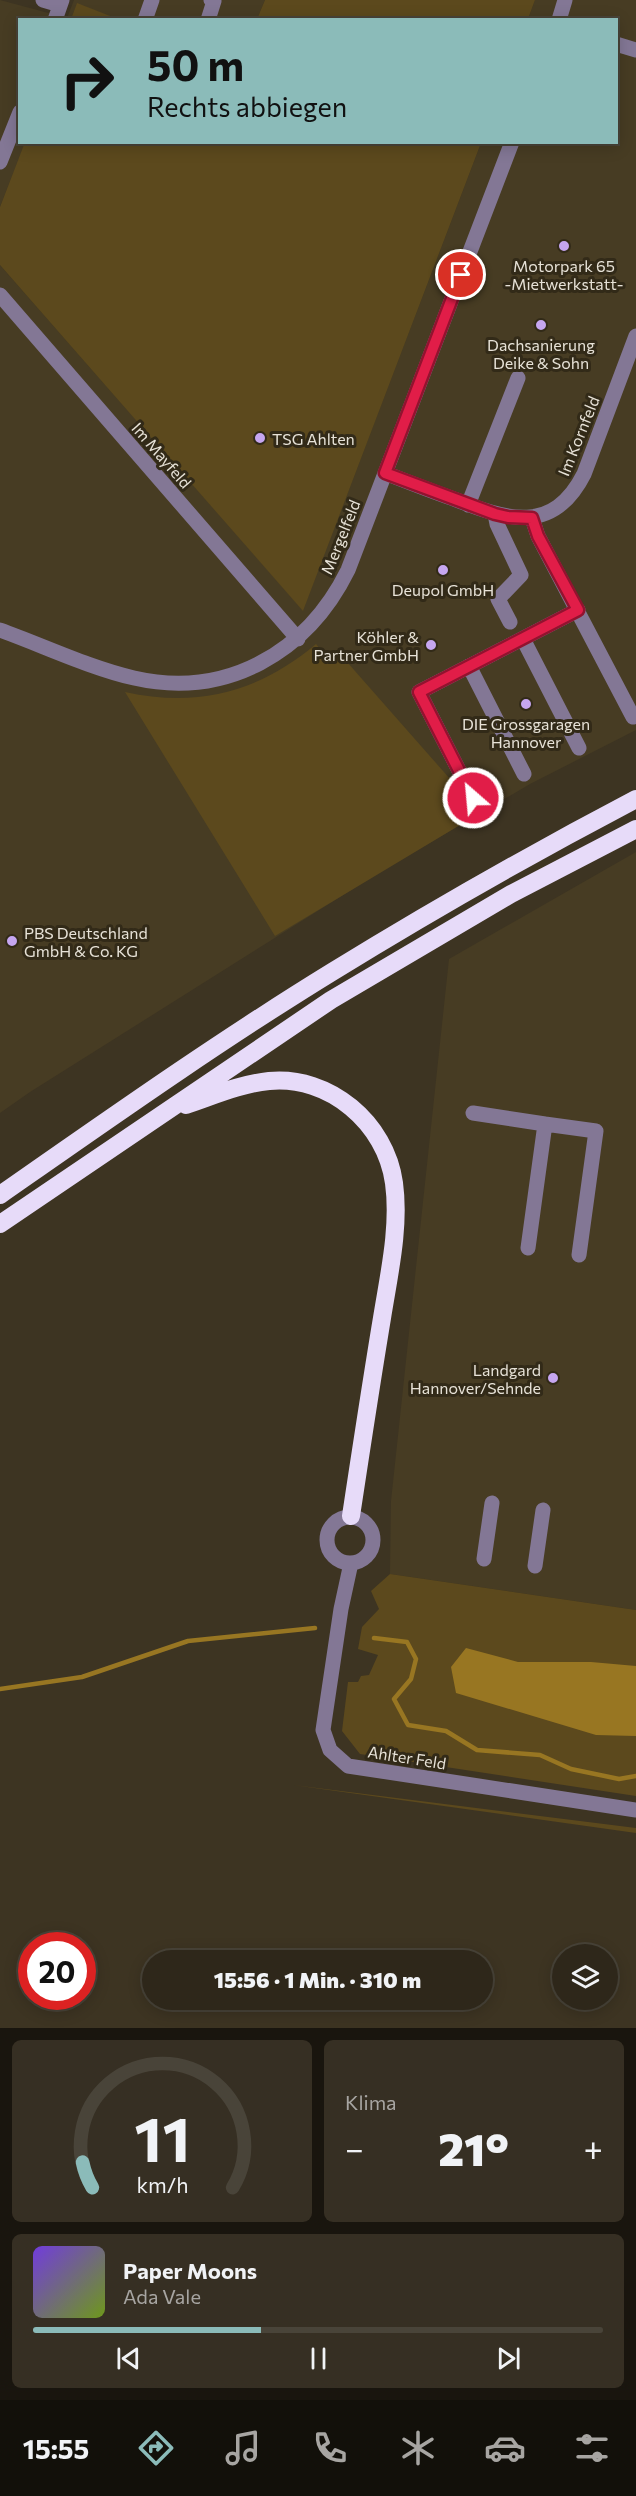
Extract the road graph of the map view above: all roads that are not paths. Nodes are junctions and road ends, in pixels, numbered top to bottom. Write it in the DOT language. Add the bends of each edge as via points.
graph roads {
  1 [pos="43,0"];
  2 [pos="153,0"];
  3 [pos="211,0"];
  4 [pos="565,0"];
  5 [pos="59,8"];
  6 [pos="146,18"];
  7 [pos="209,18"];
  8 [pos="560,18"];
  9 [pos="618,45"];
  10 [pos="636,50"];
  11 [pos="18,117"];
  12 [pos="511,144"];
  13 [pos="0,162"];
  14 [pos="0,295"];
  15 [pos="636,336"];
  16 [pos="519,378"];
  17 [pos="385,473"];
  18 [pos="468,505"];
  19 [pos="495,514"];
  20 [pos="532,518"];
  21 [pos="578,610"];
  22 [pos="510,622"];
  23 [pos="0,630"];
  24 [pos="297,639"];
  25 [pos="523,639"];
  26 [pos="469,666"];
  27 [pos="633,717"];
  28 [pos="579,748"];
  29 [pos="524,774"];
  30 [pos="473,798"];
  31 [pos="636,799"];
  32 [pos="636,829"];
  33 [pos="161,1113"];
  34 [pos="473,1113"];
  35 [pos="545,1124"];
  36 [pos="0,1195"];
  37 [pos="0,1224"];
  38 [pos="528,1248"];
  39 [pos="579,1255"];
  40 [pos="492,1503"];
  41 [pos="543,1510"];
  42 [pos="351,1516"];
  43 [pos="484,1559"];
  44 [pos="351,1563"];
  45 [pos="535,1566"];
  46 [pos="636,1810"];
  1 -- 5 [label="street"];
  2 -- 6 [label="street"];
  3 -- 7 [label="street" via="214,1"];
  4 -- 8 [label="street"];
  9 -- 10 [label="street"];
  11 -- 13 [label="street"];
  12 -- 17 [label="street, Mergelfeld"];
  14 -- 24 [label="street, Im Mayfeld"];
  15 -- 20 [label="street, Im Kornfeld" via="579,484 555,509"];
  16 -- 18 [label="street"];
  17 -- 18 [label="street"];
  17 -- 24 [label="street, Mergelfeld" via="339,589"];
  18 -- 19 [label="street"];
  19 -- 20 [label="street"];
  19 -- 22 [label="street" via="521,575 498,599"];
  20 -- 21 [label="street"];
  21 -- 25 [label="street"];
  21 -- 27 [label="street"];
  23 -- 24 [label="street, Mergelfeld" via="132,677 174,683 237,673 271,658"];
  25 -- 26 [label="street"];
  25 -- 28 [label="street"];
  26 -- 29 [label="street"];
  26 -- 30 [label="street" via="419,692"];
  31 -- 36 [label="highway" via="332,972 177,1072"];
  32 -- 33 [label="highway" via="511,894 331,1000"];
  33 -- 37 [label="highway"];
  33 -- 42 [label="highway" via="235,1088 269,1081 296,1081 322,1088 349,1105 383,1147 394,1182 395,1234"];
  34 -- 35 [label="street"];
  35 -- 38 [label="street"];
  35 -- 39 [label="street" via="596,1131"];
  40 -- 43 [label="street"];
  41 -- 45 [label="street"];
  42 -- 44 [label="street" via="363,1520 372,1530 373,1544 361,1561"];
  42 -- 44 [label="street" via="340,1518 327,1534 332,1555"];
  44 -- 46 [label="street, Ahlter Feld" via="323,1730 330,1750 348,1766"];
}
